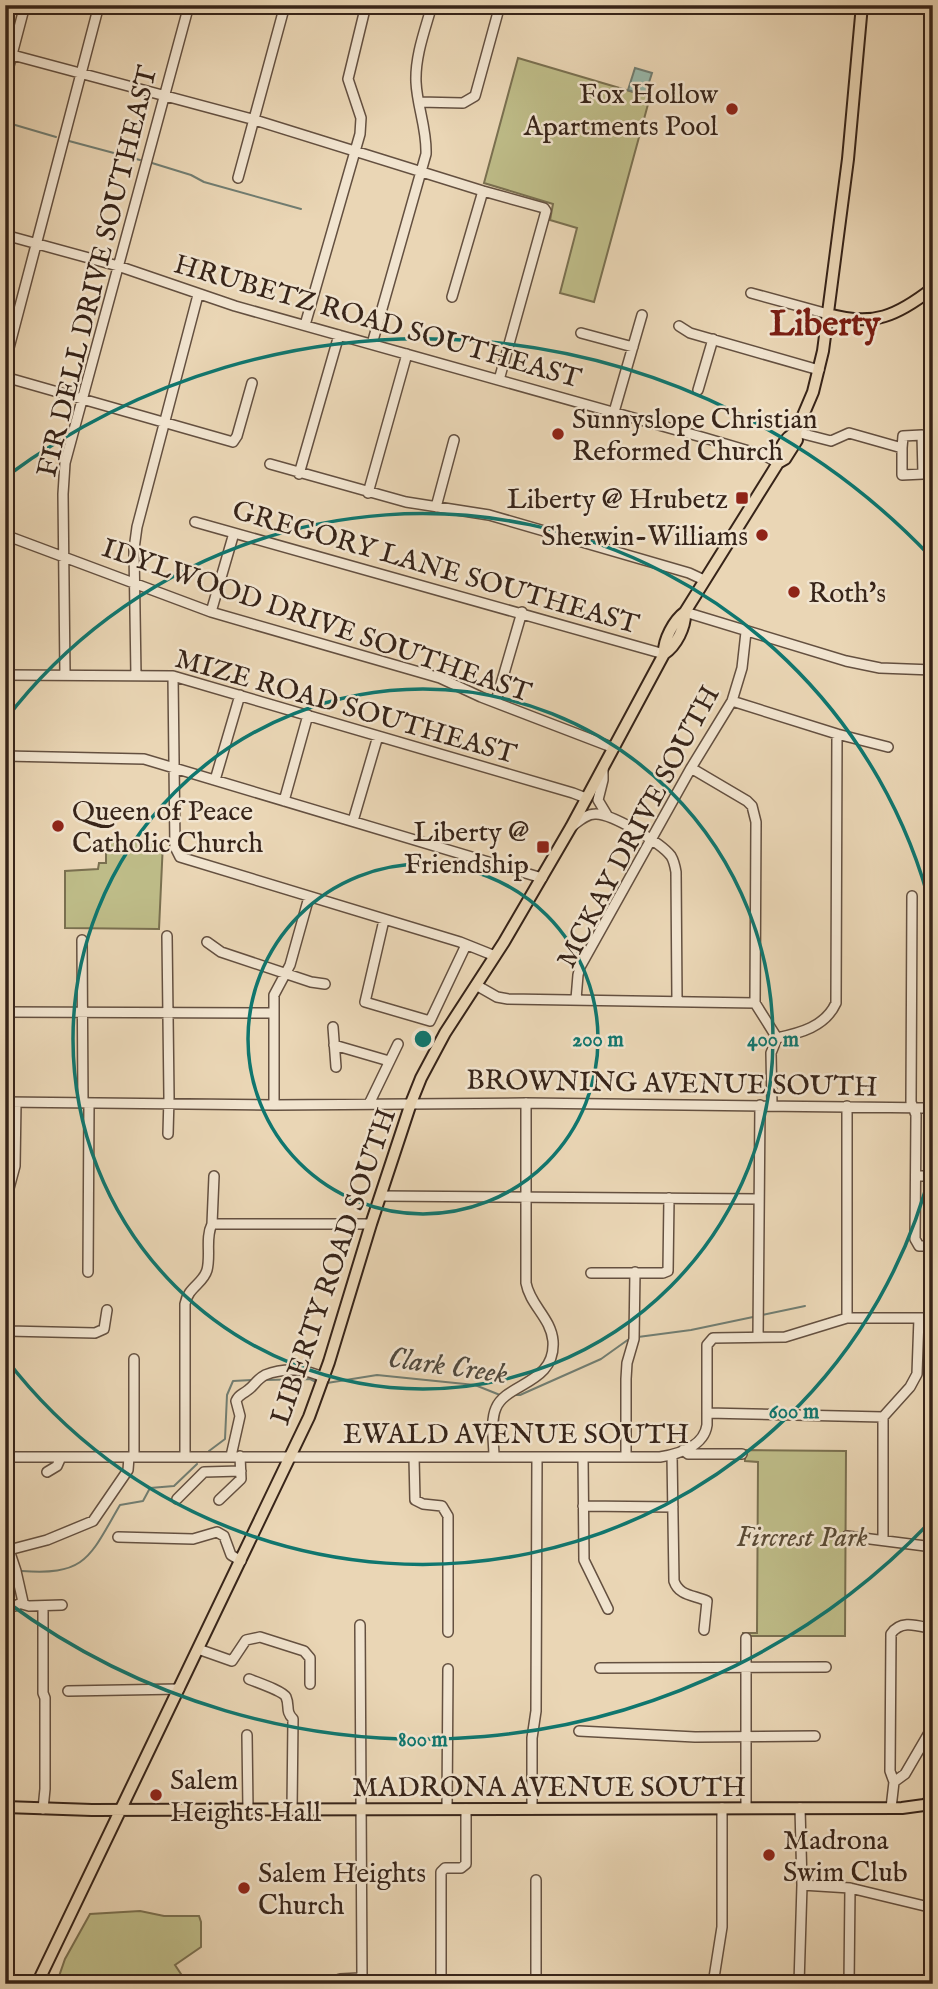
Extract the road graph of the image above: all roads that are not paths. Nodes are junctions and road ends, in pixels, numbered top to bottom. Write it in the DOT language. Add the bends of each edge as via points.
graph roads {
  1 [pos="25,5"];
  2 [pos="99,5"];
  3 [pos="189,5"];
  4 [pos="285,5"];
  5 [pos="366,5"];
  6 [pos="432,5"];
  7 [pos="500,5"];
  8 [pos="862,5"];
  9 [pos="9,54"];
  10 [pos="81,73"];
  11 [pos="5,81"];
  12 [pos="164,95"];
  13 [pos="419,102"];
  14 [pos="255,120"];
  15 [pos="356,152"];
  16 [pos="421,172"];
  17 [pos="238,178"];
  18 [pos="483,191"];
  19 [pos="5,235"];
  20 [pos="36,244"];
  21 [pos="118,267"];
  22 [pos="933,288"];
  23 [pos="751,293"];
  24 [pos="198,295"];
  25 [pos="452,296"];
  26 [pos="828,314"];
  27 [pos="642,315"];
  28 [pos="305,325"];
  29 [pos="679,326"];
  30 [pos="581,333"];
  31 [pos="339,335"];
  32 [pos="713,339"];
  33 [pos="372,344"];
  34 [pos="633,347"];
  35 [pos="407,354"];
  36 [pos="5,363"];
  37 [pos="819,370"];
  38 [pos="5,377"];
  39 [pos="499,380"];
  40 [pos="252,383"];
  41 [pos="698,390"];
  42 [pos="82,399"];
  43 [pos="614,412"];
  44 [pos="164,421"];
  45 [pos="796,432"];
  46 [pos="454,440"];
  47 [pos="902,448"];
  48 [pos="778,463"];
  49 [pos="270,464"];
  50 [pos="299,474"];
  51 [pos="368,493"];
  52 [pos="436,507"];
  53 [pos="195,522"];
  54 [pos="234,533"];
  55 [pos="5,535"];
  56 [pos="64,557"];
  57 [pos="704,580"];
  58 [pos="134,584"];
  59 [pos="211,612"];
  60 [pos="522,612"];
  61 [pos="685,612"];
  62 [pos="746,632"];
  63 [pos="664,653"];
  64 [pos="933,670"];
  65 [pos="5,675"];
  66 [pos="65,675"];
  67 [pos="136,676"];
  68 [pos="173,676"];
  69 [pos="240,695"];
  70 [pos="496,701"];
  71 [pos="732,701"];
  72 [pos="308,715"];
  73 [pos="837,734"];
  74 [pos="378,736"];
  75 [pos="888,747"];
  76 [pos="614,748"];
  77 [pos="5,756"];
  78 [pos="173,767"];
  79 [pos="603,768"];
  80 [pos="691,768"];
  81 [pos="215,780"];
  82 [pos="586,799"];
  83 [pos="284,801"];
  84 [pos="607,815"];
  85 [pos="353,821"];
  86 [pos="571,827"];
  87 [pos="652,841"];
  88 [pos="542,878"];
  89 [pos="912,896"];
  90 [pos="309,897"];
  91 [pos="384,920"];
  92 [pos="167,936"];
  93 [pos="82,940"];
  94 [pos="206,942"];
  95 [pos="466,944"];
  96 [pos="495,956"];
  97 [pos="285,972"];
  98 [pos="325,984"];
  99 [pos="476,985"];
  100 [pos="576,999"];
  101 [pos="677,1000"];
  102 [pos="755,1003"];
  103 [pos="5,1012"];
  104 [pos="82,1012"];
  105 [pos="167,1013"];
  106 [pos="273,1013"];
  107 [pos="430,1021"];
  108 [pos="334,1027"];
  109 [pos="448,1029"];
  110 [pos="777,1038"];
  111 [pos="398,1044"];
  112 [pos="334,1045"];
  113 [pos="389,1062"];
  114 [pos="336,1067"];
  115 [pos="5,1102"];
  116 [pos="16,1102"];
  117 [pos="86,1103"];
  118 [pos="411,1103"];
  119 [pos="526,1103"];
  120 [pos="169,1104"];
  121 [pos="369,1104"];
  122 [pos="274,1105"];
  123 [pos="760,1105"];
  124 [pos="772,1105"];
  125 [pos="846,1107"];
  126 [pos="913,1108"];
  127 [pos="933,1108"];
  128 [pos="168,1135"];
  129 [pos="214,1176"];
  130 [pos="916,1176"];
  131 [pos="933,1176"];
  132 [pos="381,1196"];
  133 [pos="526,1197"];
  134 [pos="669,1198"];
  135 [pos="759,1199"];
  136 [pos="212,1224"];
  137 [pos="371,1224"];
  138 [pos="933,1246"];
  139 [pos="88,1272"];
  140 [pos="635,1272"];
  141 [pos="591,1273"];
  142 [pos="107,1310"];
  143 [pos="847,1318"];
  144 [pos="919,1318"];
  145 [pos="933,1318"];
  146 [pos="758,1337"];
  147 [pos="134,1359"];
  148 [pos="324,1378"];
  149 [pos="707,1413"];
  150 [pos="883,1417"];
  151 [pos="683,1450"];
  152 [pos="742,1454"];
  153 [pos="672,1455"];
  154 [pos="236,1456"];
  155 [pos="5,1457"];
  156 [pos="61,1457"];
  157 [pos="132,1457"];
  158 [pos="185,1457"];
  159 [pos="290,1457"];
  160 [pos="414,1457"];
  161 [pos="494,1457"];
  162 [pos="537,1457"];
  163 [pos="583,1457"];
  164 [pos="626,1457"];
  165 [pos="241,1471"];
  166 [pos="47,1472"];
  167 [pos="177,1499"];
  168 [pos="219,1500"];
  169 [pos="583,1506"];
  170 [pos="673,1507"];
  171 [pos="847,1536"];
  172 [pos="118,1538"];
  173 [pos="883,1540"];
  174 [pos="933,1548"];
  175 [pos="7,1551"];
  176 [pos="241,1560"];
  177 [pos="5,1602"];
  178 [pos="22,1604"];
  179 [pos="62,1605"];
  180 [pos="43,1606"];
  181 [pos="608,1609"];
  182 [pos="360,1625"];
  183 [pos="933,1629"];
  184 [pos="704,1630"];
  185 [pos="448,1632"];
  186 [pos="746,1638"];
  187 [pos="198,1649"];
  188 [pos="746,1667"];
  189 [pos="826,1667"];
  190 [pos="600,1668"];
  191 [pos="448,1669"];
  192 [pos="248,1679"];
  193 [pos="310,1684"];
  194 [pos="179,1689"];
  195 [pos="68,1691"];
  196 [pos="933,1726"];
  197 [pos="579,1731"];
  198 [pos="247,1735"];
  199 [pos="815,1736"];
  200 [pos="746,1737"];
  201 [pos="894,1782"];
  202 [pos="933,1800"];
  203 [pos="5,1807"];
  204 [pos="722,1808"];
  205 [pos="746,1808"];
  206 [pos="800,1808"];
  207 [pos="891,1808"];
  208 [pos="43,1809"];
  209 [pos="361,1809"];
  210 [pos="447,1809"];
  211 [pos="466,1809"];
  212 [pos="532,1809"];
  213 [pos="121,1810"];
  214 [pos="248,1810"];
  215 [pos="292,1810"];
  216 [pos="536,1880"];
  217 [pos="802,1885"];
  218 [pos="850,1888"];
  219 [pos="933,1908"];
  220 [pos="37,1984"];
  221 [pos="337,1984"];
  222 [pos="441,1984"];
  223 [pos="536,1984"];
  224 [pos="713,1984"];
  225 [pos="799,1984"];
  226 [pos="849,1984"];
  1 -- 9 [label="street"];
  2 -- 10 [label="street"];
  3 -- 12 [label="street, FIR DELL DRIVE SOUTHEAST"];
  4 -- 14 [label="street"];
  5 -- 15 [label="street" via="348,73 361,118"];
  6 -- 13 [label="street" via="418,58"];
  7 -- 13 [label="street" via="471,101"];
  8 -- 26 [label="main road, LIBERTY ROAD SOUTH"];
  9 -- 10 [label="street"];
  9 -- 11 [label="street"];
  10 -- 12 [label="street"];
  10 -- 20 [label="street"];
  12 -- 14 [label="street"];
  12 -- 21 [label="street, FIR DELL DRIVE SOUTHEAST"];
  13 -- 16 [label="street" via="427,139"];
  14 -- 15 [label="street"];
  14 -- 17 [label="street"];
  15 -- 16 [label="street"];
  15 -- 28 [label="street"];
  16 -- 18 [label="street"];
  16 -- 33 [label="street"];
  18 -- 25 [label="street"];
  18 -- 39 [label="street" via="545,209"];
  19 -- 20 [label="street, HRUBETZ ROAD SOUTHEAST"];
  20 -- 21 [label="street, HRUBETZ ROAD SOUTHEAST"];
  20 -- 36 [label="street"];
  21 -- 24 [label="street, HRUBETZ ROAD SOUTHEAST"];
  21 -- 42 [label="street, FIR DELL DRIVE SOUTHEAST"];
  22 -- 26 [label="main road" via="901,311 881,318 861,321"];
  23 -- 26 [label="street"];
  24 -- 28 [label="street, HRUBETZ ROAD SOUTHEAST"];
  24 -- 44 [label="street"];
  26 -- 37 [label="main road, LIBERTY ROAD SOUTH"];
  27 -- 34 [label="street"];
  28 -- 31 [label="street, HRUBETZ ROAD SOUTHEAST"];
  29 -- 32 [label="street"];
  30 -- 34 [label="street"];
  31 -- 33 [label="street, HRUBETZ ROAD SOUTHEAST"];
  31 -- 50 [label="street"];
  32 -- 37 [label="street"];
  32 -- 41 [label="street"];
  33 -- 35 [label="street, HRUBETZ ROAD SOUTHEAST"];
  34 -- 43 [label="street"];
  35 -- 39 [label="street, HRUBETZ ROAD SOUTHEAST"];
  35 -- 51 [label="street"];
  37 -- 45 [label="main road, LIBERTY ROAD SOUTH"];
  38 -- 42 [label="street"];
  39 -- 43 [label="street, HRUBETZ ROAD SOUTHEAST"];
  40 -- 44 [label="street" via="233,442"];
  42 -- 44 [label="street"];
  42 -- 56 [label="street, FIR DELL DRIVE SOUTHEAST" via="65,463"];
  43 -- 48 [label="street, HRUBETZ ROAD SOUTHEAST"];
  44 -- 58 [label="street" via="137,527"];
  45 -- 47 [label="street" via="831,441 849,433"];
  45 -- 48 [label="main road, LIBERTY ROAD SOUTH" via="788,436"];
  46 -- 52 [label="street"];
  47 -- 47 [label="street" via="902,475 923,474 922,435 903,436"];
  48 -- 57 [label="main road, LIBERTY ROAD SOUTH"];
  49 -- 50 [label="street"];
  50 -- 51 [label="street"];
  51 -- 52 [label="street"];
  52 -- 57 [label="street" via="489,515"];
  53 -- 54 [label="street, GREGORY LANE SOUTHEAST"];
  54 -- 59 [label="street"];
  54 -- 60 [label="street, GREGORY LANE SOUTHEAST"];
  55 -- 56 [label="street, IDYLWOOD DRIVE SOUTHEAST"];
  56 -- 58 [label="street, IDYLWOOD DRIVE SOUTHEAST"];
  56 -- 66 [label="street, FIR DELL DRIVE SOUTHEAST"];
  57 -- 61 [label="main road, LIBERTY ROAD SOUTH"];
  58 -- 59 [label="street, IDYLWOOD DRIVE SOUTHEAST"];
  58 -- 67 [label="street"];
  59 -- 70 [label="street, IDYLWOOD DRIVE SOUTHEAST" via="440,678"];
  60 -- 63 [label="street, GREGORY LANE SOUTHEAST"];
  60 -- 70 [label="street"];
  61 -- 62 [label="street"];
  61 -- 63 [label="main road, LIBERTY ROAD SOUTH" via="663,646"];
  62 -- 64 [label="street" via="867,665"];
  62 -- 71 [label="street, MCKAY DRIVE SOUTH"];
  63 -- 76 [label="main road, LIBERTY ROAD SOUTH"];
  65 -- 66 [label="street, MIZE ROAD SOUTHEAST"];
  66 -- 67 [label="street, MIZE ROAD SOUTHEAST"];
  67 -- 68 [label="street, MIZE ROAD SOUTHEAST"];
  68 -- 69 [label="street, MIZE ROAD SOUTHEAST"];
  68 -- 78 [label="street"];
  69 -- 72 [label="street, MIZE ROAD SOUTHEAST"];
  69 -- 81 [label="street"];
  70 -- 76 [label="street, IDYLWOOD DRIVE SOUTHEAST"];
  71 -- 73 [label="street"];
  71 -- 80 [label="street, MCKAY DRIVE SOUTH"];
  72 -- 74 [label="street, MIZE ROAD SOUTHEAST"];
  72 -- 83 [label="street"];
  73 -- 75 [label="street"];
  73 -- 110 [label="street" via="836,1003 821,1023"];
  74 -- 82 [label="street, MIZE ROAD SOUTHEAST"];
  74 -- 85 [label="street"];
  76 -- 79 [label="main road, LIBERTY ROAD SOUTH"];
  77 -- 78 [label="street" via="115,757"];
  78 -- 81 [label="street"];
  78 -- 90 [label="street" via="177,854"];
  79 -- 82 [label="main road, LIBERTY ROAD SOUTH"];
  79 -- 84 [label="street" via="598,800"];
  80 -- 87 [label="street, MCKAY DRIVE SOUTH"];
  80 -- 102 [label="street" via="747,801 754,812"];
  81 -- 83 [label="street"];
  82 -- 86 [label="main road, LIBERTY ROAD SOUTH"];
  83 -- 85 [label="street"];
  84 -- 86 [label="street" via="586,816"];
  84 -- 87 [label="street"];
  85 -- 88 [label="street"];
  86 -- 88 [label="main road, LIBERTY ROAD SOUTH"];
  87 -- 100 [label="street, MCKAY DRIVE SOUTH" via="580,967"];
  87 -- 101 [label="street" via="671,857 675,867"];
  88 -- 96 [label="main road, LIBERTY ROAD SOUTH"];
  89 -- 126 [label="street"];
  90 -- 91 [label="street"];
  90 -- 97 [label="street"];
  91 -- 95 [label="street"];
  91 -- 107 [label="street" via="365,1002"];
  92 -- 105 [label="street"];
  93 -- 104 [label="street"];
  94 -- 97 [label="street" via="221,952"];
  95 -- 96 [label="street"];
  95 -- 107 [label="street"];
  96 -- 99 [label="main road, LIBERTY ROAD SOUTH"];
  97 -- 98 [label="street"];
  97 -- 106 [label="street" via="274,995"];
  99 -- 100 [label="street" via="503,998"];
  99 -- 109 [label="main road, LIBERTY ROAD SOUTH"];
  100 -- 101 [label="street"];
  101 -- 102 [label="street"];
  102 -- 110 [label="street"];
  103 -- 104 [label="street"];
  104 -- 105 [label="street"];
  104 -- 117 [label="street"];
  105 -- 106 [label="street"];
  105 -- 120 [label="street"];
  106 -- 122 [label="street"];
  107 -- 109 [label="street"];
  108 -- 112 [label="street"];
  109 -- 118 [label="main road, LIBERTY ROAD SOUTH"];
  110 -- 124 [label="street" via="771,1053"];
  111 -- 113 [label="street"];
  112 -- 113 [label="street"];
  112 -- 114 [label="street"];
  113 -- 121 [label="street"];
  115 -- 116 [label="street, BROWNING AVENUE SOUTH"];
  116 -- 117 [label="street, BROWNING AVENUE SOUTH"];
  116 -- 142 [label="street" via="15,1166 9,1192 8,1331 95,1333 104,1329"];
  117 -- 120 [label="street, BROWNING AVENUE SOUTH"];
  117 -- 139 [label="street"];
  118 -- 119 [label="street, BROWNING AVENUE SOUTH"];
  118 -- 121 [label="street, BROWNING AVENUE SOUTH"];
  118 -- 132 [label="main road, LIBERTY ROAD SOUTH"];
  119 -- 123 [label="street, BROWNING AVENUE SOUTH"];
  119 -- 133 [label="street"];
  120 -- 122 [label="street, BROWNING AVENUE SOUTH"];
  120 -- 128 [label="street"];
  121 -- 122 [label="street, BROWNING AVENUE SOUTH"];
  123 -- 124 [label="street, BROWNING AVENUE SOUTH"];
  123 -- 135 [label="street"];
  124 -- 125 [label="street, BROWNING AVENUE SOUTH"];
  125 -- 126 [label="street, BROWNING AVENUE SOUTH"];
  125 -- 143 [label="street"];
  126 -- 127 [label="street, BROWNING AVENUE SOUTH"];
  126 -- 130 [label="street"];
  129 -- 136 [label="street"];
  130 -- 131 [label="street"];
  130 -- 138 [label="street" via="917,1245"];
  132 -- 133 [label="street"];
  132 -- 137 [label="main road, LIBERTY ROAD SOUTH"];
  133 -- 134 [label="street"];
  133 -- 161 [label="street" via="526,1283 548,1324 553,1345 536,1379 498,1404"];
  134 -- 135 [label="street"];
  134 -- 140 [label="street" via="668,1271"];
  135 -- 146 [label="street"];
  136 -- 137 [label="street"];
  136 -- 158 [label="street" via="206,1272 190,1290 186,1304"];
  137 -- 148 [label="main road, LIBERTY ROAD SOUTH"];
  140 -- 141 [label="street"];
  140 -- 164 [label="street" via="634,1339 626,1379"];
  143 -- 144 [label="street"];
  143 -- 146 [label="street" via="795,1335"];
  144 -- 145 [label="street"];
  144 -- 150 [label="street" via="917,1374"];
  146 -- 149 [label="street" via="718,1336 709,1341"];
  147 -- 157 [label="street"];
  148 -- 154 [label="street" via="311,1372 282,1371 265,1375 240,1394 236,1401 240,1418"];
  148 -- 159 [label="main road, LIBERTY ROAD SOUTH"];
  149 -- 150 [label="street"];
  149 -- 151 [label="street" via="705,1434"];
  150 -- 173 [label="street"];
  151 -- 152 [label="street, EWALD AVENUE SOUTH" via="688,1454"];
  151 -- 153 [label="street, EWALD AVENUE SOUTH"];
  153 -- 164 [label="street, EWALD AVENUE SOUTH"];
  153 -- 170 [label="street"];
  154 -- 158 [label="street, EWALD AVENUE SOUTH"];
  154 -- 159 [label="street, EWALD AVENUE SOUTH"];
  154 -- 165 [label="street"];
  155 -- 156 [label="street, EWALD AVENUE SOUTH"];
  156 -- 157 [label="street, EWALD AVENUE SOUTH"];
  156 -- 166 [label="street"];
  157 -- 158 [label="street, EWALD AVENUE SOUTH"];
  157 -- 175 [label="street" via="94,1519 47,1541"];
  159 -- 160 [label="street, EWALD AVENUE SOUTH"];
  159 -- 176 [label="main road, LIBERTY ROAD SOUTH"];
  160 -- 161 [label="street, EWALD AVENUE SOUTH"];
  160 -- 185 [label="street" via="415,1500 442,1506 448,1516"];
  161 -- 162 [label="street, EWALD AVENUE SOUTH"];
  162 -- 163 [label="street, EWALD AVENUE SOUTH"];
  162 -- 212 [label="street"];
  163 -- 164 [label="street, EWALD AVENUE SOUTH"];
  163 -- 169 [label="street"];
  165 -- 167 [label="street" via="204,1472"];
  165 -- 168 [label="street" via="241,1479"];
  169 -- 170 [label="street"];
  169 -- 181 [label="street" via="584,1560"];
  170 -- 184 [label="street" via="674,1581 683,1593 707,1601"];
  171 -- 173 [label="street"];
  172 -- 176 [label="street" via="193,1539 217,1532 231,1555"];
  173 -- 174 [label="street"];
  175 -- 178 [label="street"];
  176 -- 187 [label="main road, LIBERTY ROAD SOUTH"];
  177 -- 178 [label="street"];
  178 -- 180 [label="street"];
  179 -- 180 [label="street"];
  180 -- 208 [label="street"];
  182 -- 209 [label="street"];
  183 -- 201 [label="street" via="898,1626 891,1634 890,1771"];
  186 -- 188 [label="street"];
  187 -- 193 [label="street" via="232,1661 246,1640 265,1638 308,1655"];
  187 -- 194 [label="main road, LIBERTY ROAD SOUTH"];
  188 -- 189 [label="street"];
  188 -- 190 [label="street"];
  188 -- 200 [label="street"];
  191 -- 210 [label="street"];
  192 -- 215 [label="street" via="287,1699 287,1712 293,1719"];
  194 -- 195 [label="street"];
  194 -- 213 [label="main road, LIBERTY ROAD SOUTH"];
  196 -- 201 [label="street" via="905,1774"];
  197 -- 200 [label="street"];
  198 -- 214 [label="street"];
  199 -- 200 [label="street"];
  200 -- 205 [label="street"];
  201 -- 207 [label="street"];
  202 -- 207 [label="main road, MADRONA AVENUE SOUTH" via="916,1807"];
  203 -- 208 [label="main road, MADRONA AVENUE SOUTH"];
  204 -- 205 [label="main road, MADRONA AVENUE SOUTH"];
  204 -- 212 [label="main road, MADRONA AVENUE SOUTH"];
  204 -- 224 [label="street" via="722,1927"];
  205 -- 206 [label="main road, MADRONA AVENUE SOUTH"];
  206 -- 207 [label="main road, MADRONA AVENUE SOUTH"];
  206 -- 217 [label="street"];
  208 -- 213 [label="main road, MADRONA AVENUE SOUTH"];
  209 -- 210 [label="main road, MADRONA AVENUE SOUTH"];
  209 -- 215 [label="main road, MADRONA AVENUE SOUTH"];
  209 -- 221 [label="street" via="362,1974 340,1979"];
  210 -- 211 [label="main road, MADRONA AVENUE SOUTH"];
  211 -- 212 [label="main road, MADRONA AVENUE SOUTH"];
  211 -- 222 [label="street" via="466,1864 441,1872"];
  213 -- 214 [label="main road, MADRONA AVENUE SOUTH"];
  213 -- 220 [label="main road, LIBERTY ROAD SOUTH"];
  214 -- 215 [label="main road, MADRONA AVENUE SOUTH"];
  216 -- 223 [label="street"];
  217 -- 218 [label="street"];
  217 -- 225 [label="street"];
  218 -- 219 [label="street"];
  218 -- 226 [label="street"];
}
